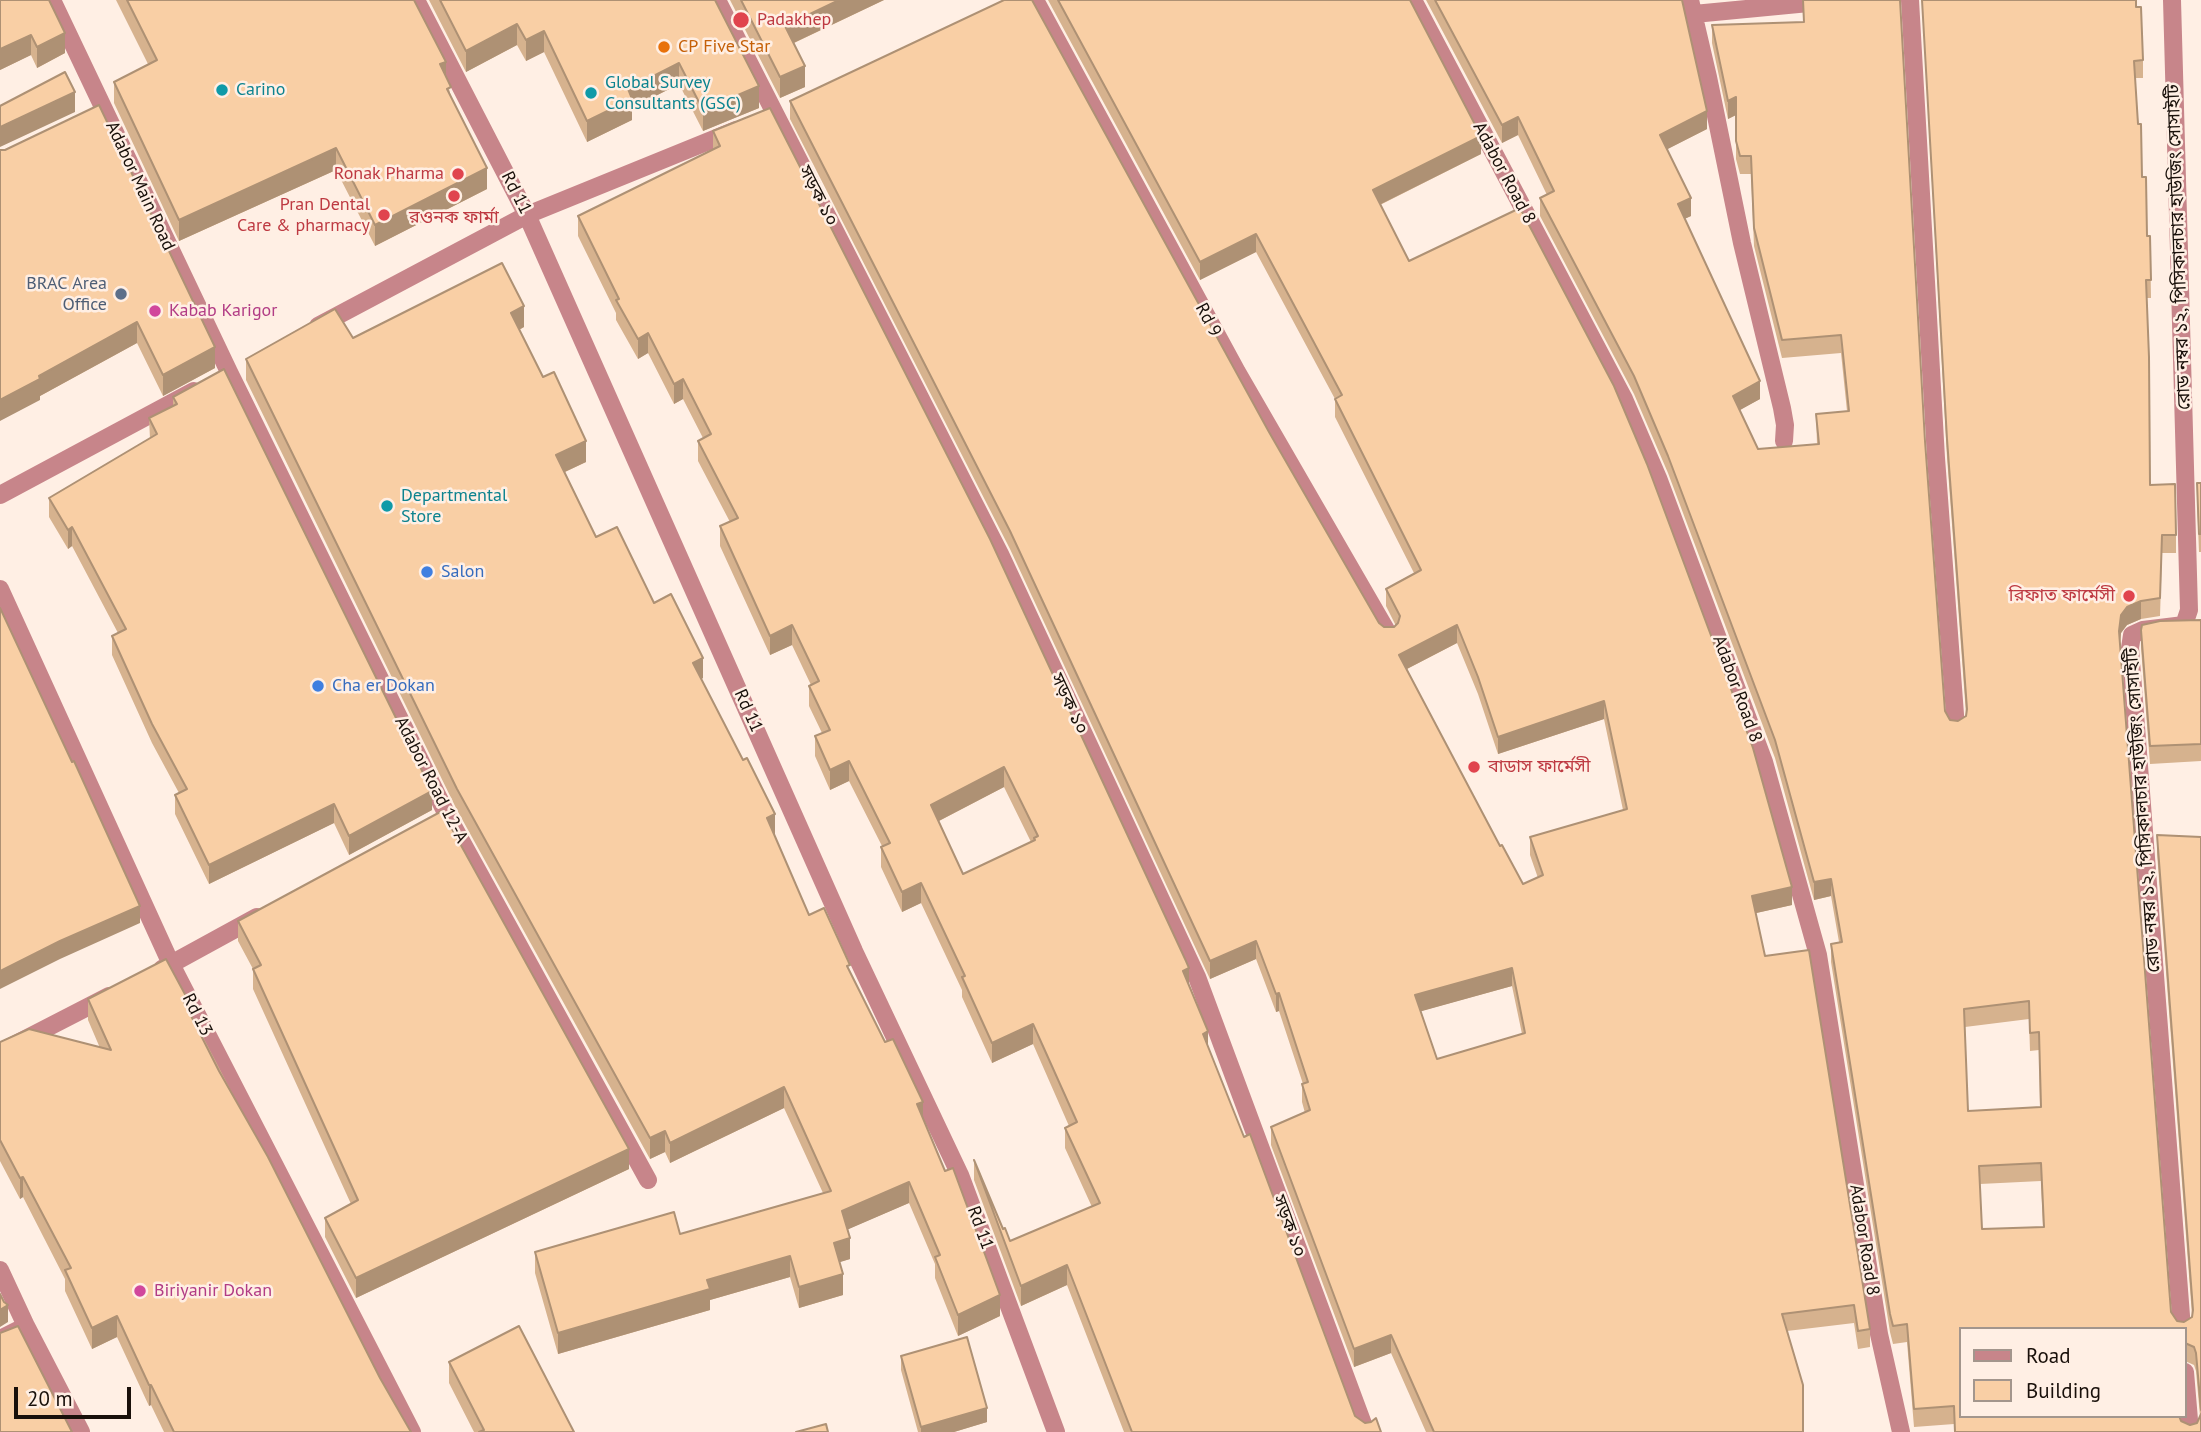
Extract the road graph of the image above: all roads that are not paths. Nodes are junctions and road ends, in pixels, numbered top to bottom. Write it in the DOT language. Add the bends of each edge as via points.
graph roads {
  1 [pos="52,0"];
  2 [pos="416,0"];
  3 [pos="717,0"];
  4 [pos="1035,0"];
  5 [pos="1413,0"];
  6 [pos="1840,0"];
  7 [pos="1910,0"];
  8 [pos="2172,0"];
  9 [pos="1692,7"];
  10 [pos="770,116"];
  11 [pos="527,215"];
  12 [pos="300,335"];
  13 [pos="223,376"];
  14 [pos="1784,441"];
  15 [pos="0,495"];
  16 [pos="2194,521"];
  17 [pos="0,589"];
  18 [pos="1389,635"];
  19 [pos="1956,728"];
  20 [pos="267,912"];
  21 [pos="1818,954"];
  22 [pos="1796,959"];
  23 [pos="170,964"];
  24 [pos="146,977"];
  25 [pos="122,989"];
  26 [pos="0,1052"];
  27 [pos="648,1180"];
  28 [pos="0,1270"];
  29 [pos="26,1326"];
  30 [pos="2182,1327"];
  31 [pos="0,1339"];
  32 [pos="2187,1396"];
  33 [pos="81,1432"];
  34 [pos="412,1432"];
  35 [pos="1056,1432"];
  36 [pos="1366,1432"];
  37 [pos="1901,1432"];
  38 [pos="2190,1432"];
  1 -- 13 [label="street, Adabor Main Road" via="99,114"];
  2 -- 11 [label="street, Rd 11"];
  3 -- 10 [label="street, সড়ক ১০"];
  4 -- 18 [label="street, Rd 9" via="1237,372"];
  5 -- 21 [label="street, Adabor Road 8" via="1624,399 1653,467 1764,762"];
  6 -- 9 [label="street"];
  7 -- 19 [label="street"];
  8 -- 16 [label="street, রোড নম্বর ১২, পিসিকালচার হাউজিং সোসাইটি"];
  9 -- 14 [label="street" via="1782,408"];
  10 -- 11 [label="street"];
  10 -- 36 [label="street, সড়ক ১০" via="1000,554 1197,978"];
  11 -- 12 [label="street"];
  11 -- 35 [label="street, Rd 11" via="848,938 960,1175"];
  13 -- 15 [label="street"];
  13 -- 27 [label="street, Adabor Road 12-A" via="441,818"];
  16 -- 30 [label="street, রোড নম্বর ১২, পিসিকালচার হাউজিং সোসাইটি" via="2189,610 2184,625 2132,635 2130,648"];
  17 -- 23 [label="street, Rd 13"];
  20 -- 23 [label="street"];
  21 -- 22 [label="street"];
  21 -- 37 [label="street, Adabor Road 8" via="1880,1334"];
  23 -- 24 [label="street"];
  23 -- 34 [label="street, Rd 13"];
  25 -- 26 [label="street"];
  28 -- 29 [label="street"];
  29 -- 31 [label="street"];
  29 -- 33 [label="street"];
  32 -- 38 [label="street"];
}
